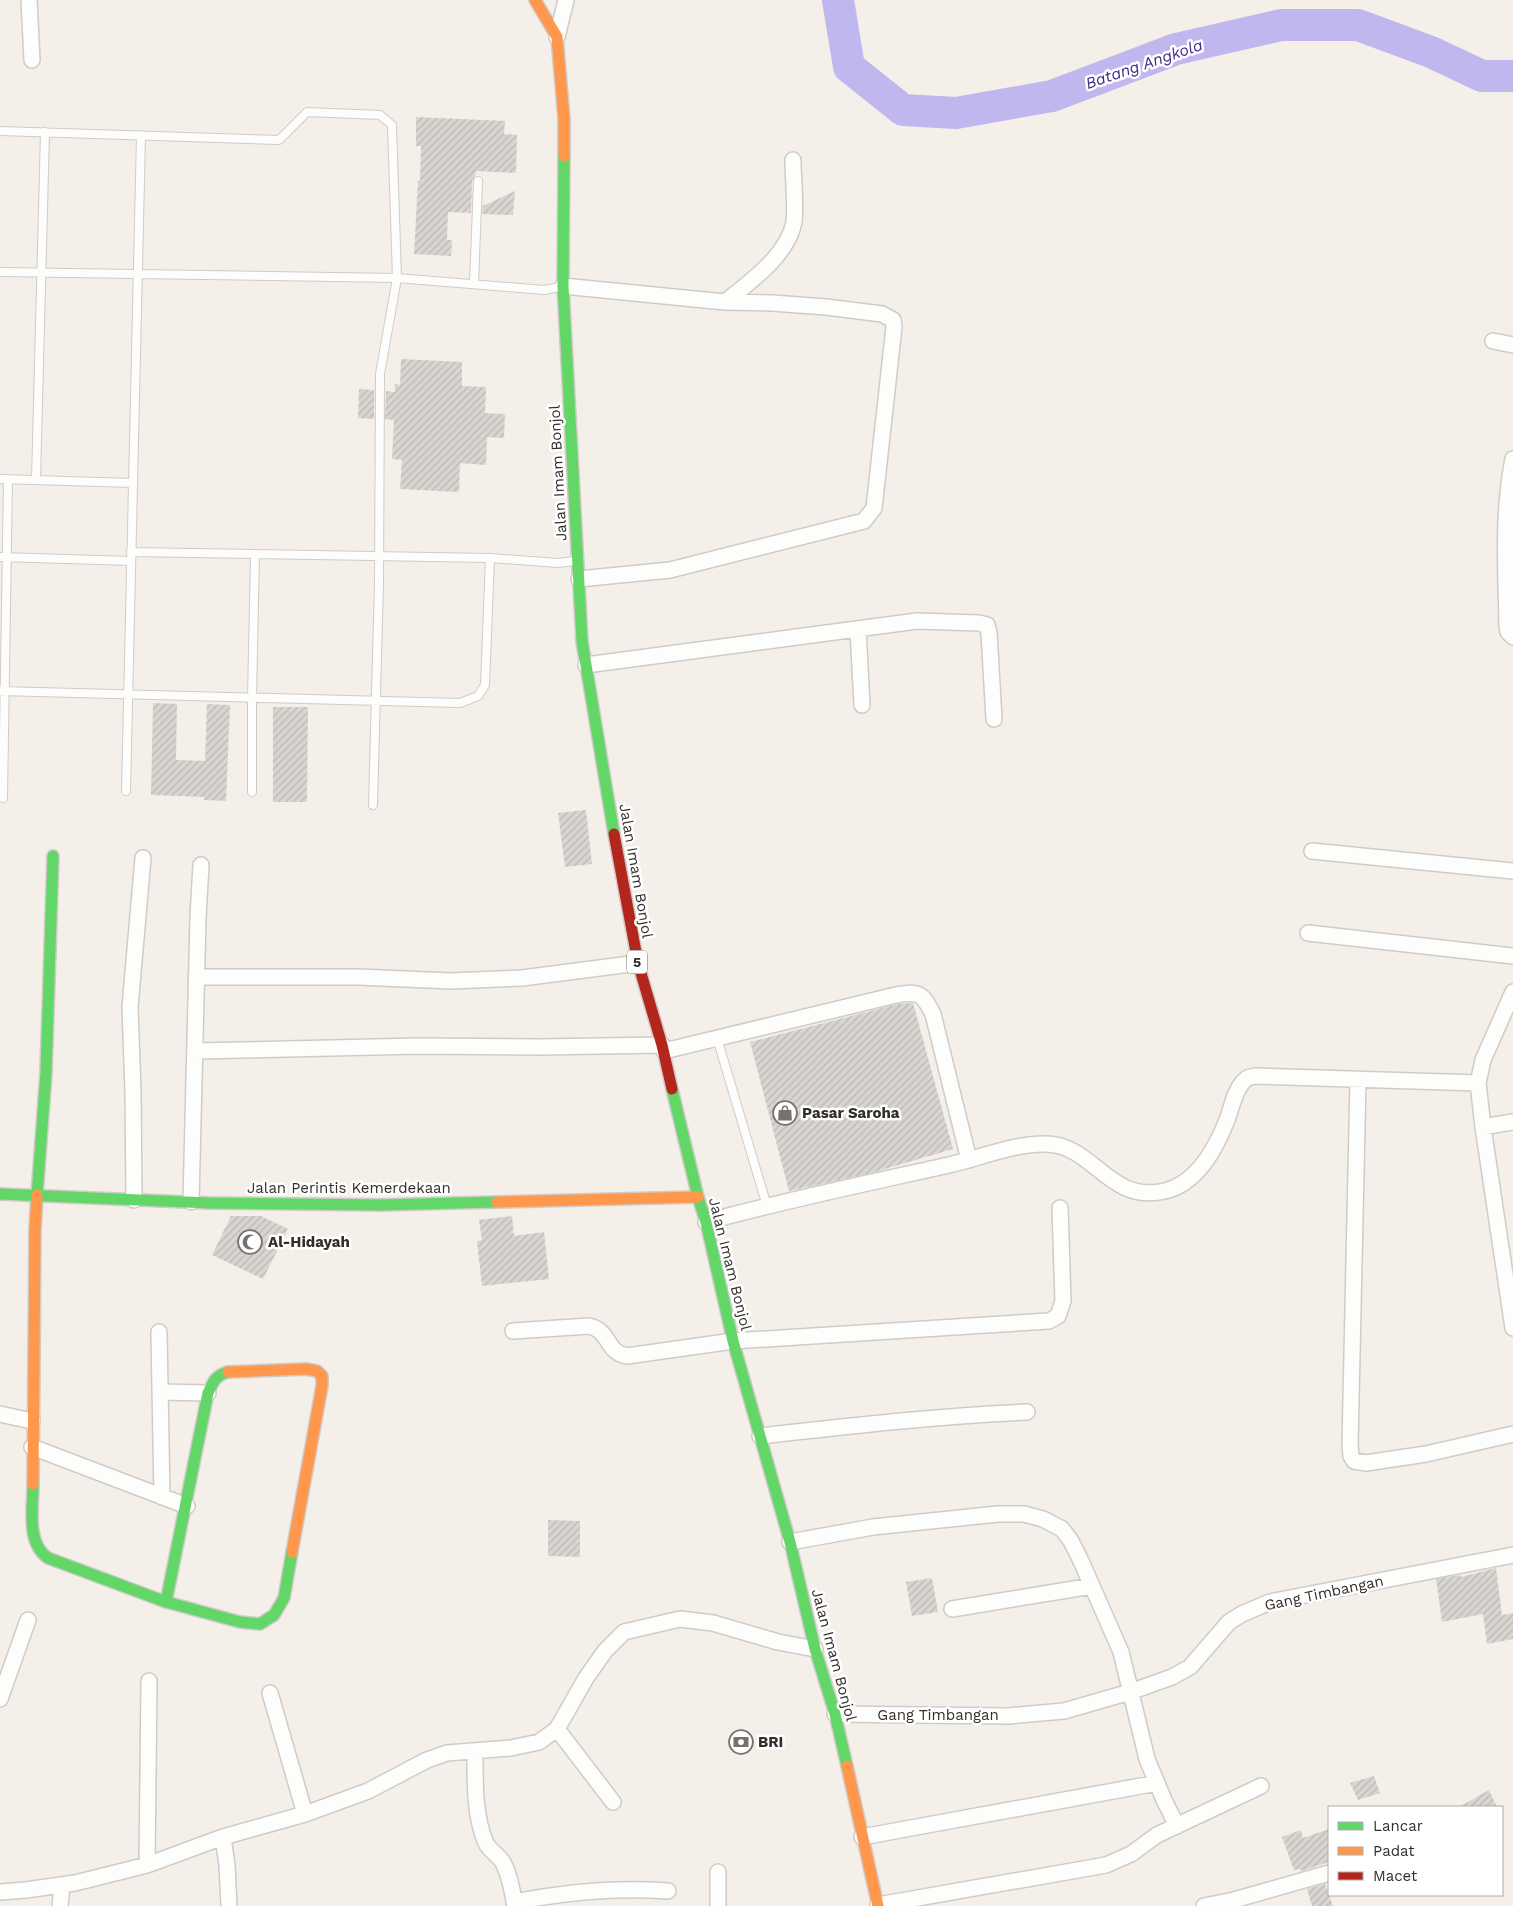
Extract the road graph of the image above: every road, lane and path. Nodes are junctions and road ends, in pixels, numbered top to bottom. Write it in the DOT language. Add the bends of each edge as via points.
graph roads {
  1 [pos="29,0"];
  2 [pos="535,0"];
  3 [pos="566,0"];
  4 [pos="558,37"];
  5 [pos="32,60"];
  6 [pos="0,131"];
  7 [pos="45,132"];
  8 [pos="141,136"];
  9 [pos="793,160"];
  10 [pos="478,181"];
  11 [pos="0,272"];
  12 [pos="42,273"];
  13 [pos="138,274"];
  14 [pos="397,278"];
  15 [pos="474,284"];
  16 [pos="563,286"];
  17 [pos="725,302"];
  18 [pos="1493,341"];
  19 [pos="1513,345"];
  20 [pos="1513,459"];
  21 [pos="4,479"];
  22 [pos="36,480"];
  23 [pos="133,482"];
  24 [pos="255,554"];
  25 [pos="131,556"];
  26 [pos="378,556"];
  27 [pos="3,557"];
  28 [pos="490,558"];
  29 [pos="578,560"];
  30 [pos="579,579"];
  31 [pos="858,628"];
  32 [pos="1513,637"];
  33 [pos="586,665"];
  34 [pos="2,691"];
  35 [pos="128,694"];
  36 [pos="252,698"];
  37 [pos="376,701"];
  38 [pos="862,705"];
  39 [pos="994,719"];
  40 [pos="126,791"];
  41 [pos="252,792"];
  42 [pos="3,798"];
  43 [pos="373,805"];
  44 [pos="1312,851"];
  45 [pos="53,856"];
  46 [pos="143,858"];
  47 [pos="201,865"];
  48 [pos="1513,871"];
  49 [pos="1308,933"];
  50 [pos="1513,956"];
  51 [pos="638,963"];
  52 [pos="196,977"];
  53 [pos="1513,992"];
  54 [pos="717,1038"];
  55 [pos="663,1048"];
  56 [pos="195,1051"];
  57 [pos="1358,1080"];
  58 [pos="1478,1083"];
  59 [pos="1513,1122"];
  60 [pos="1483,1127"];
  61 [pos="969,1160"];
  62 [pos="0,1194"];
  63 [pos="37,1197"];
  64 [pos="698,1197"];
  65 [pos="134,1200"];
  66 [pos="192,1202"];
  67 [pos="766,1206"];
  68 [pos="1060,1208"];
  69 [pos="706,1222"];
  70 [pos="1506,1237"];
  71 [pos="1513,1328"];
  72 [pos="513,1331"];
  73 [pos="159,1332"];
  74 [pos="733,1341"];
  75 [pos="160,1392"];
  76 [pos="208,1393"];
  77 [pos="1027,1412"];
  78 [pos="0,1414"];
  79 [pos="32,1421"];
  80 [pos="1513,1434"];
  81 [pos="760,1436"];
  82 [pos="32,1446"];
  83 [pos="162,1496"];
  84 [pos="187,1506"];
  85 [pos="790,1542"];
  86 [pos="1513,1554"];
  87 [pos="1092,1586"];
  88 [pos="166,1602"];
  89 [pos="952,1609"];
  90 [pos="28,1620"];
  91 [pos="815,1649"];
  92 [pos="149,1681"];
  93 [pos="1130,1692"];
  94 [pos="270,1693"];
  95 [pos="0,1699"];
  96 [pos="836,1714"];
  97 [pos="557,1729"];
  98 [pos="475,1750"];
  99 [pos="1157,1783"];
  100 [pos="1261,1786"];
  101 [pos="613,1802"];
  102 [pos="305,1814"];
  103 [pos="1177,1826"];
  104 [pos="223,1837"];
  105 [pos="862,1837"];
  106 [pos="147,1865"];
  107 [pos="718,1872"];
  108 [pos="1328,1873"];
  109 [pos="62,1885"];
  110 [pos="668,1891"];
  111 [pos="0,1892"];
  112 [pos="514,1904"];
  113 [pos="878,1905"];
  114 [pos="60,1906"];
  115 [pos="229,1906"];
  116 [pos="718,1906"];
  117 [pos="1204,1906"];
  1 -- 5 [label="street"];
  2 -- 4 [label="main road, Jalan Imam Bonjol / 5"];
  3 -- 4 [label="street"];
  4 -- 16 [label="main road, Jalan Imam Bonjol / 5" via="564,119"];
  6 -- 7 [label="lane"];
  7 -- 8 [label="lane"];
  7 -- 12 [label="lane"];
  8 -- 13 [label="lane"];
  8 -- 14 [label="lane" via="279,140 308,112 380,115 392,126"];
  9 -- 17 [label="street" via="794,221 788,237 780,251 754,279"];
  10 -- 15 [label="lane"];
  11 -- 12 [label="lane"];
  12 -- 13 [label="lane"];
  12 -- 22 [label="lane"];
  13 -- 14 [label="lane"];
  13 -- 23 [label="lane"];
  14 -- 15 [label="lane"];
  14 -- 26 [label="lane" via="380,374"];
  15 -- 16 [label="lane" via="544,290"];
  16 -- 17 [label="street"];
  16 -- 29 [label="main road, Jalan Imam Bonjol / 5"];
  17 -- 30 [label="street" via="826,307 882,314 893,320 874,508 864,521 670,570"];
  18 -- 19 [label="street"];
  20 -- 32 [label="street" via="1505,521 1507,626"];
  21 -- 22 [label="lane"];
  21 -- 27 [label="lane"];
  22 -- 23 [label="lane"];
  23 -- 25 [label="lane"];
  24 -- 25 [label="lane"];
  24 -- 26 [label="lane"];
  24 -- 36 [label="lane"];
  25 -- 27 [label="lane"];
  25 -- 35 [label="lane"];
  26 -- 28 [label="lane"];
  26 -- 37 [label="lane"];
  27 -- 34 [label="lane"];
  28 -- 29 [label="lane" via="558,563"];
  28 -- 37 [label="lane" via="486,685 478,696 460,703"];
  29 -- 30 [label="main road, Jalan Imam Bonjol / 5"];
  30 -- 33 [label="main road, Jalan Imam Bonjol / 5"];
  31 -- 33 [label="street"];
  31 -- 38 [label="street"];
  31 -- 39 [label="street" via="917,621 987,625"];
  33 -- 51 [label="main road, Jalan Imam Bonjol / 5"];
  34 -- 35 [label="lane"];
  34 -- 42 [label="lane"];
  35 -- 36 [label="lane"];
  35 -- 40 [label="lane"];
  36 -- 37 [label="lane"];
  36 -- 41 [label="lane"];
  37 -- 43 [label="lane"];
  44 -- 48 [label="street"];
  45 -- 63 [label="main road" via="46,1073"];
  46 -- 65 [label="street" via="130,1007"];
  47 -- 52 [label="street"];
  49 -- 50 [label="street"];
  51 -- 52 [label="street" via="522,978 451,981 359,977"];
  51 -- 55 [label="main road, Jalan Imam Bonjol / 5"];
  52 -- 56 [label="street"];
  53 -- 58 [label="street" via="1483,1060"];
  54 -- 55 [label="street"];
  54 -- 61 [label="street" via="912,992 924,998 933,1014"];
  54 -- 67 [label="lane"];
  55 -- 56 [label="street" via="418,1046"];
  55 -- 64 [label="main road, Jalan Imam Bonjol / 5"];
  56 -- 66 [label="street"];
  57 -- 58 [label="street"];
  57 -- 61 [label="street" via="1249,1077 1237,1092 1213,1152 1190,1179 1168,1190 1150,1193 1131,1191 1110,1180 1071,1148 1057,1144 1033,1144"];
  57 -- 80 [label="street" via="1352,1459 1366,1463 1426,1454"];
  58 -- 60 [label="street"];
  59 -- 60 [label="street"];
  60 -- 70 [label="street"];
  61 -- 67 [label="street"];
  62 -- 63 [label="main road, Jalan Perintis Kemerdekaan"];
  63 -- 65 [label="main road, Jalan Perintis Kemerdekaan"];
  63 -- 79 [label="main road"];
  64 -- 66 [label="main road, Jalan Perintis Kemerdekaan" via="380,1204"];
  64 -- 69 [label="main road, Jalan Imam Bonjol / 5"];
  65 -- 66 [label="main road, Jalan Perintis Kemerdekaan"];
  67 -- 69 [label="street"];
  68 -- 74 [label="street" via="1063,1301 1055,1319"];
  69 -- 74 [label="main road, Jalan Imam Bonjol / 5"];
  70 -- 71 [label="street"];
  72 -- 74 [label="street" via="589,1326 604,1334 613,1350 627,1356"];
  73 -- 75 [label="street"];
  74 -- 81 [label="main road, Jalan Imam Bonjol / 5"];
  75 -- 76 [label="street"];
  75 -- 83 [label="street"];
  76 -- 84 [label="main road"];
  76 -- 88 [label="main road" via="220,1373 306,1370 317,1371 322,1376 284,1598 274,1615 260,1624 240,1622"];
  77 -- 81 [label="street" via="910,1419"];
  78 -- 79 [label="street"];
  79 -- 82 [label="main road"];
  81 -- 85 [label="main road, Jalan Imam Bonjol / 5"];
  82 -- 83 [label="street"];
  82 -- 88 [label="main road" via="33,1534 34,1546 39,1552"];
  83 -- 84 [label="street"];
  84 -- 88 [label="main road"];
  85 -- 87 [label="street" via="873,1527 1024,1514 1062,1529"];
  85 -- 91 [label="main road, Jalan Imam Bonjol / 5"];
  86 -- 93 [label="street, Gang Timbangan" via="1270,1602 1229,1622 1190,1667"];
  87 -- 89 [label="street"];
  87 -- 93 [label="street" via="1121,1652"];
  90 -- 95 [label="street"];
  91 -- 96 [label="main road, Jalan Imam Bonjol / 5"];
  91 -- 97 [label="street" via="712,1623 680,1619 624,1632 605,1651 586,1678"];
  92 -- 106 [label="street"];
  93 -- 96 [label="street, Gang Timbangan" via="1045,1714"];
  93 -- 99 [label="street" via="1147,1759"];
  94 -- 102 [label="street"];
  96 -- 105 [label="main road, Jalan Imam Bonjol / 5"];
  97 -- 98 [label="street" via="539,1742"];
  97 -- 101 [label="street"];
  98 -- 102 [label="street" via="447,1753 427,1760 368,1791"];
  98 -- 112 [label="street" via="475,1794 482,1830 487,1845 502,1862 509,1877"];
  99 -- 103 [label="street"];
  99 -- 105 [label="street"];
  100 -- 103 [label="street"];
  102 -- 104 [label="street"];
  103 -- 113 [label="street" via="1157,1835 1131,1854 1106,1864"];
  104 -- 106 [label="street"];
  104 -- 115 [label="street"];
  105 -- 113 [label="main road, Jalan Imam Bonjol / 5"];
  106 -- 109 [label="street"];
  107 -- 116 [label="street"];
  108 -- 117 [label="street"];
  109 -- 111 [label="street"];
  109 -- 114 [label="street"];
  110 -- 112 [label="street" via="607,1890 548,1895"];
}
